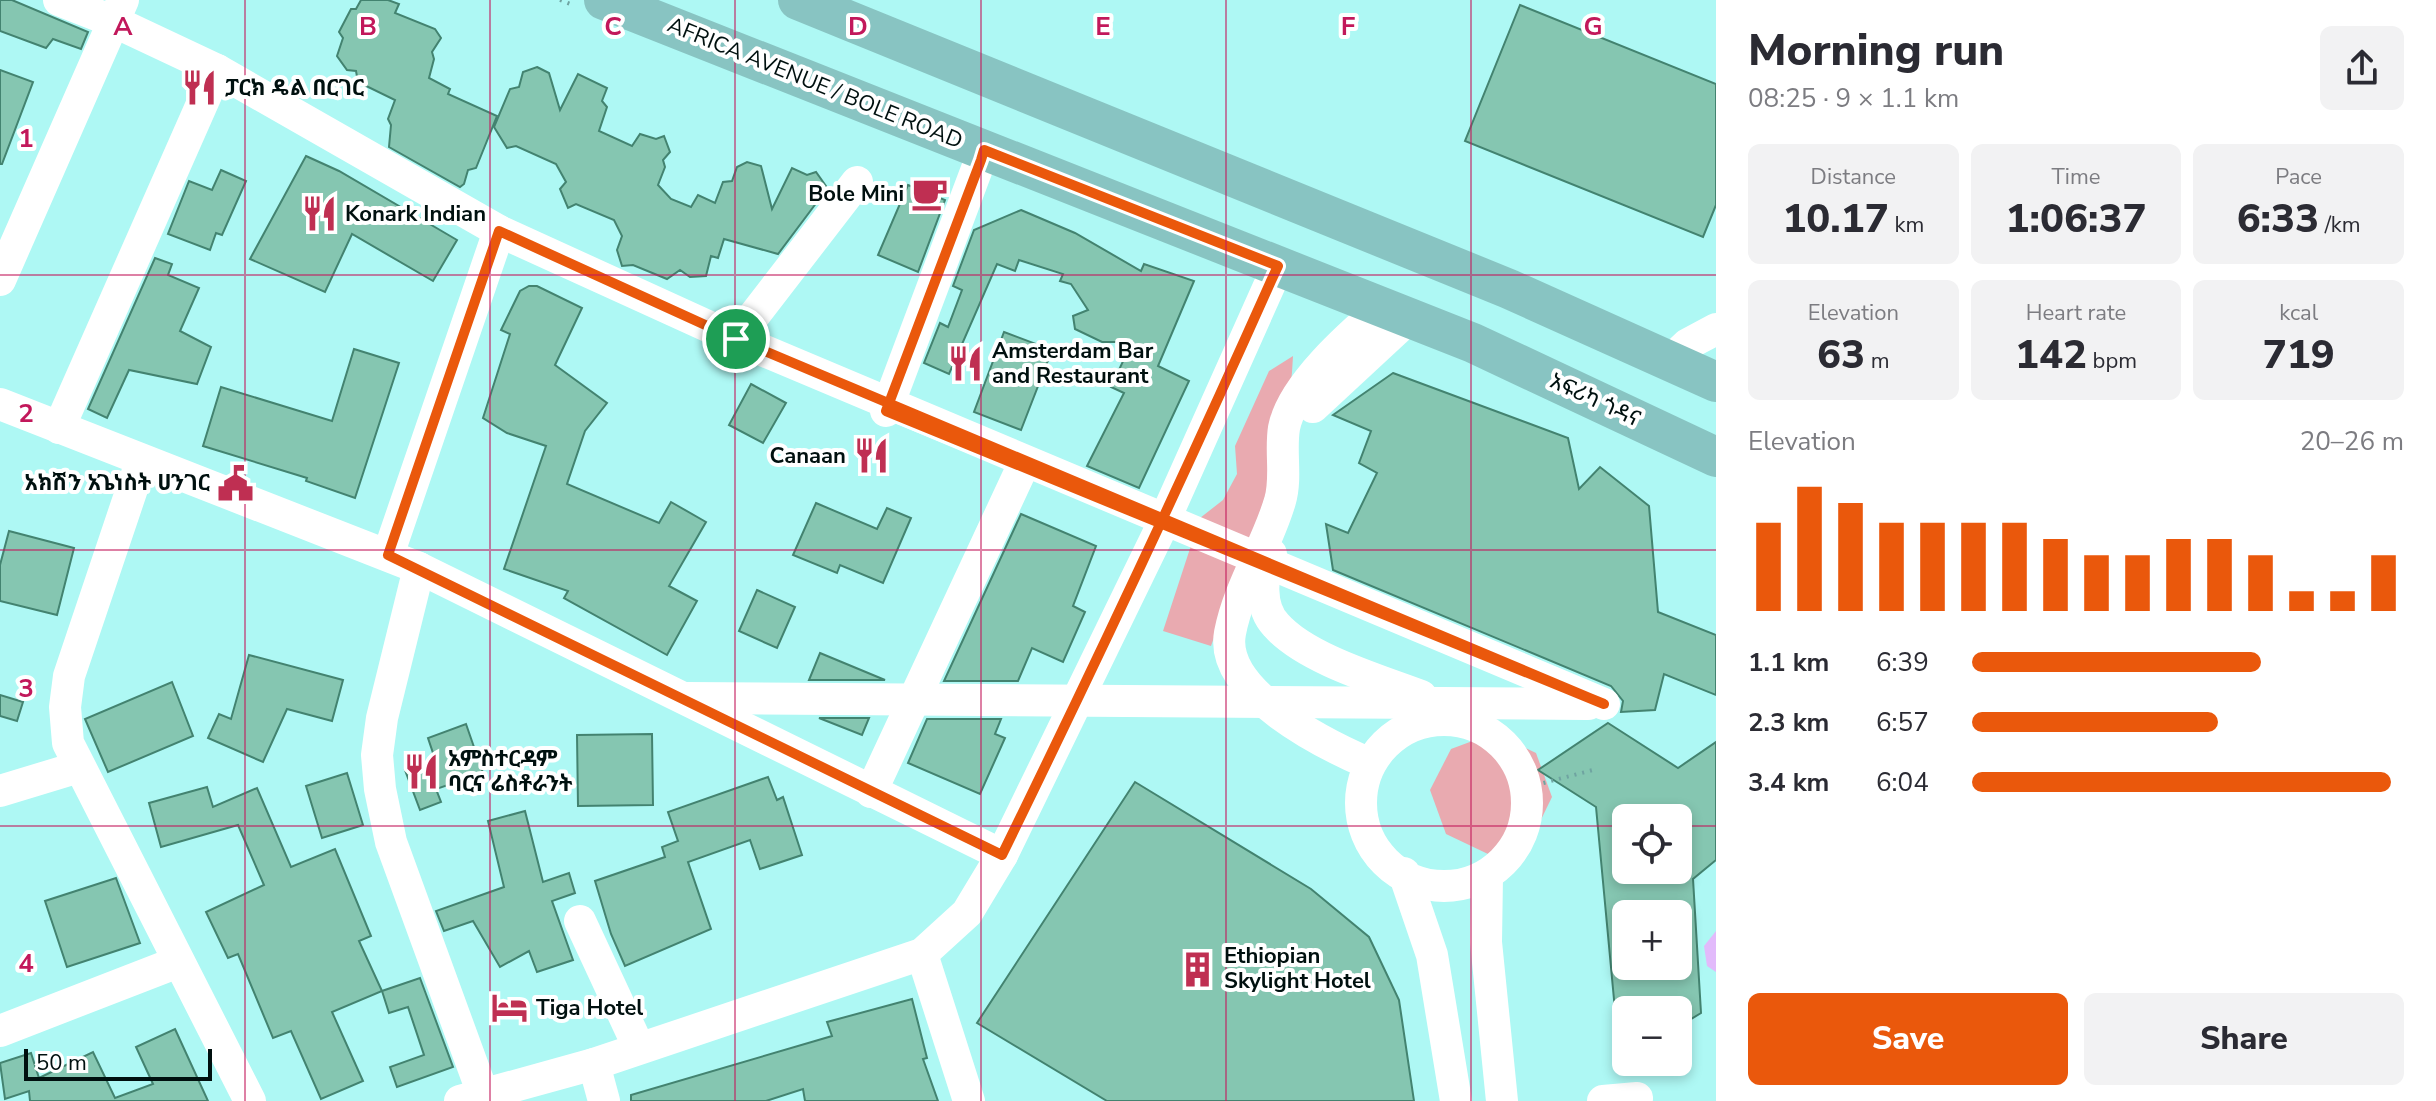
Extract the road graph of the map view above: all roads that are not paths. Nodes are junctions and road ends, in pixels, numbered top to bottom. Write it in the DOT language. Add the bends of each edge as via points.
graph roads {
  1 [pos="59,0"];
  2 [pos="604,0"];
  3 [pos="798,0"];
  4 [pos="119,11"];
  5 [pos="217,70"];
  6 [pos="984,150"];
  7 [pos="857,182"];
  8 [pos="499,231"];
  9 [pos="1278,266"];
  10 [pos="0,280"];
  11 [pos="1396,312"];
  12 [pos="1716,329"];
  13 [pos="736,339"];
  14 [pos="1473,343"];
  15 [pos="1671,360"];
  16 [pos="1716,382"];
  17 [pos="0,404"];
  18 [pos="886,411"];
  19 [pos="59,428"];
  20 [pos="1716,457"];
  21 [pos="141,462"];
  22 [pos="1021,470"];
  23 [pos="1160,530"];
  24 [pos="388,555"];
  25 [pos="419,568"];
  26 [pos="1275,624"];
  27 [pos="1237,670"];
  28 [pos="680,698"];
  29 [pos="1604,704"];
  30 [pos="1457,719"];
  31 [pos="1368,763"];
  32 [pos="79,767"];
  33 [pos="0,791"];
  34 [pos="871,792"];
  35 [pos="1002,855"];
  36 [pos="1404,873"];
  37 [pos="1487,876"];
  38 [pos="580,921"];
  39 [pos="922,954"];
  40 [pos="178,962"];
  41 [pos="0,1031"];
  42 [pos="639,1048"];
  43 [pos="594,1064"];
  44 [pos="472,1097"];
  45 [pos="1637,1098"];
  46 [pos="250,1101"];
  47 [pos="604,1101"];
  48 [pos="969,1101"];
  49 [pos="1456,1101"];
  50 [pos="1502,1101"];
  51 [pos="1603,1101"];
  1 -- 4 [label="street"];
  2 -- 6 [label="main road, AFRICA AVENUE / BOLE ROAD"];
  3 -- 15 [label="main road"];
  4 -- 5 [label="street"];
  4 -- 10 [label="street"];
  5 -- 8 [label="street"];
  5 -- 19 [label="street"];
  6 -- 9 [label="main road, AFRICA AVENUE / BOLE ROAD"];
  6 -- 18 [label="street"];
  7 -- 13 [label="street"];
  8 -- 13 [label="street"];
  8 -- 24 [label="street"];
  9 -- 11 [label="main road, AFRICA AVENUE / BOLE ROAD"];
  9 -- 23 [label="street"];
  11 -- 14 [label="main road, AFRICA AVENUE / BOLE ROAD"];
  11 -- 26 [label="street" via="1301,425 1295,447 1300,480 1262,588"];
  11 -- 27 [label="street" via="1350,335 1298,391 1284,430 1281,500 1229,636"];
  12 -- 15 [label="street"];
  13 -- 29 [label="street"];
  14 -- 20 [label="main road, አፍሪካ ጎዳና"];
  15 -- 16 [label="main road"];
  17 -- 19 [label="street"];
  18 -- 22 [label="street"];
  18 -- 29 [label="street"];
  19 -- 21 [label="street"];
  21 -- 24 [label="street"];
  21 -- 32 [label="street" via="69,676 68,743"];
  22 -- 23 [label="street"];
  22 -- 34 [label="street"];
  23 -- 35 [label="street"];
  24 -- 25 [label="street"];
  25 -- 28 [label="street"];
  25 -- 44 [label="street" via="382,718 380,789 391,842"];
  26 -- 27 [label="street"];
  26 -- 30 [label="street" via="1301,646 1443,704"];
  27 -- 31 [label="street" via="1253,694 1331,748"];
  28 -- 29 [label="street"];
  28 -- 34 [label="street"];
  30 -- 31 [label="street" via="1405,727"];
  30 -- 37 [label="street" via="1503,741 1528,787 1522,838"];
  31 -- 36 [label="street" via="1359,814 1385,864"];
  32 -- 33 [label="street"];
  32 -- 40 [label="street"];
  34 -- 35 [label="street"];
  35 -- 39 [label="street" via="967,913"];
  36 -- 37 [label="street" via="1437,887"];
  36 -- 49 [label="street" via="1432,955"];
  37 -- 50 [label="street" via="1486,942"];
  38 -- 42 [label="street"];
  39 -- 42 [label="street"];
  39 -- 48 [label="street"];
  40 -- 41 [label="street"];
  40 -- 46 [label="street"];
  42 -- 43 [label="street"];
  43 -- 44 [label="street"];
  43 -- 47 [label="street"];
  45 -- 51 [label="street"];
}
